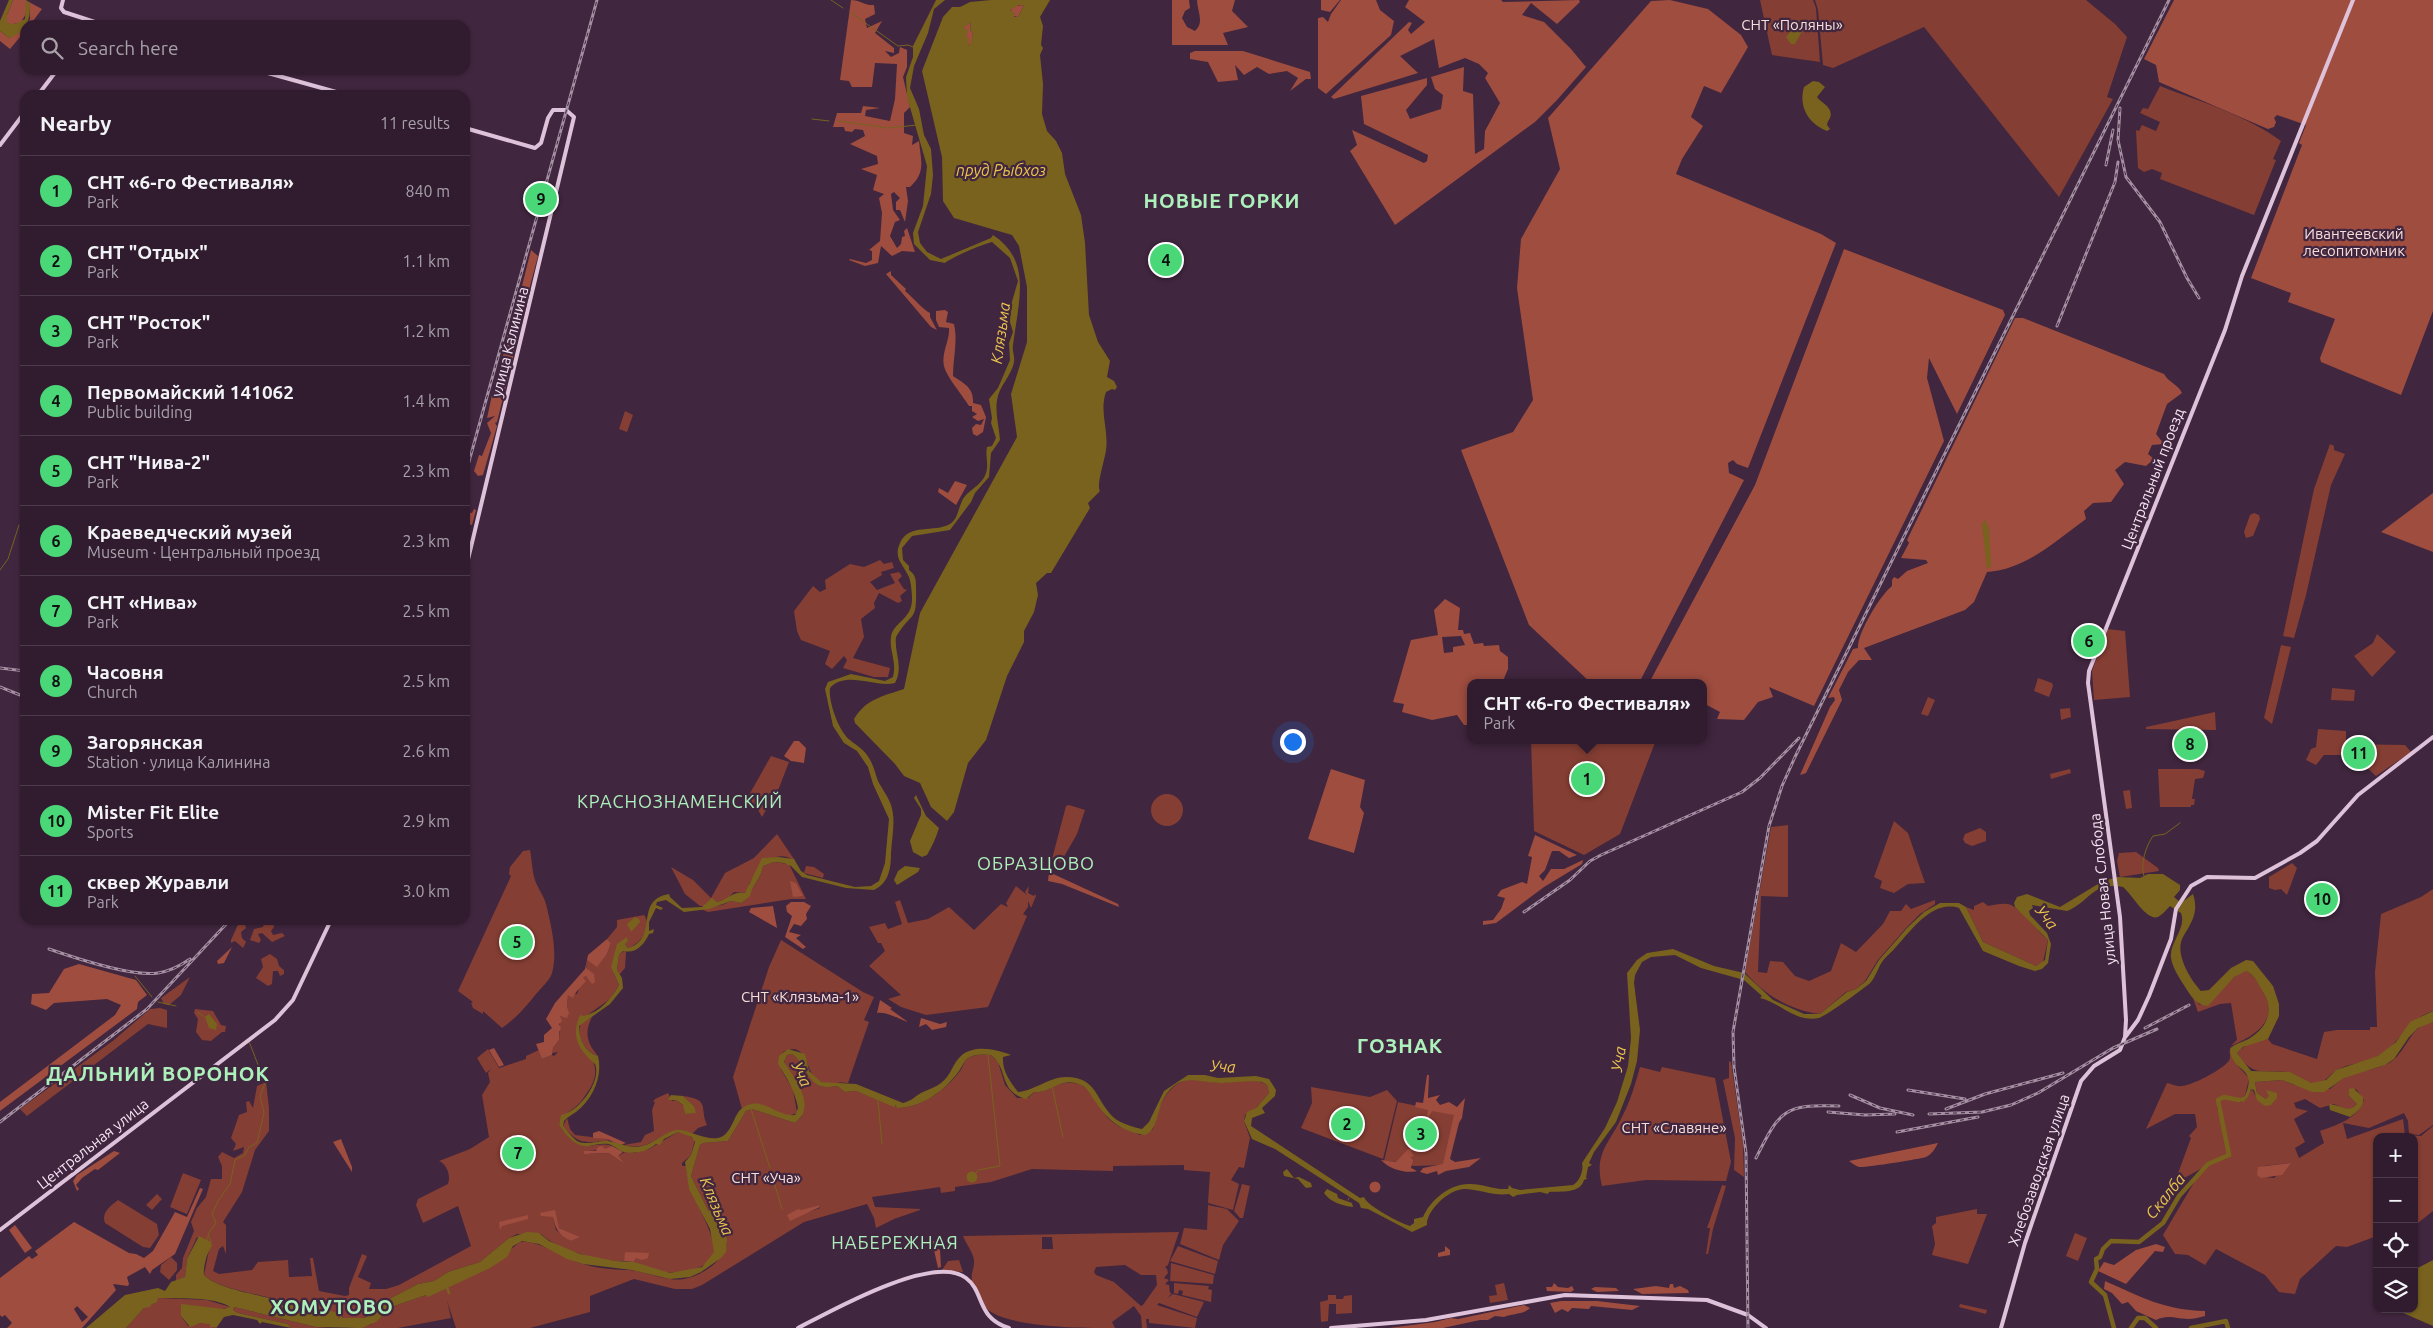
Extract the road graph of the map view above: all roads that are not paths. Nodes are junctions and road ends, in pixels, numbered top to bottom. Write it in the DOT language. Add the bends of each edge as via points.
graph roads {
  1 [pos="63,0"];
  2 [pos="2352,0"];
  3 [pos="83,20"];
  4 [pos="53,75"];
  5 [pos="275,75"];
  6 [pos="42,90"];
  7 [pos="329,90"];
  8 [pos="20,119"];
  9 [pos="470,129"];
  10 [pos="0,145"];
  11 [pos="470,551"];
  12 [pos="2433,737"];
  13 [pos="2096,738"];
  14 [pos="329,925"];
  15 [pos="2124,1038"];
  16 [pos="0,1230"];
  17 [pos="798,1328"];
  18 [pos="1009,1328"];
  19 [pos="1331,1328"];
  20 [pos="1766,1328"];
  21 [pos="2001,1328"];
  1 -- 3 [label="main road" via="62,11"];
  2 -- 13 [label="main road, Центральный проезд" via="2091,666 2088,683"];
  4 -- 6 [label="main road"];
  5 -- 7 [label="main road"];
  8 -- 10 [label="main road"];
  9 -- 11 [label="main road, улица Калинина" via="535,148 541,143 553,110 566,110 574,117"];
  12 -- 15 [label="main road, Хлебозаводская улица" via="2358,795 2317,841 2300,853 2256,878 2202,878 2191,886 2176,909 2172,939 2141,1014"];
  13 -- 15 [label="main road, улица Новая Слобода" via="2122,942 2126,1013"];
  14 -- 16 [label="main road, Центральная улица" via="287,1008"];
  15 -- 21 [label="main road, Хлебозаводская улица" via="2120,1050 2090,1069 2080,1084 2025,1244"];
  17 -- 18 [label="main road" via="906,1278 948,1272 968,1279 985,1312"];
  19 -- 20 [label="main road" via="1426,1320 1558,1296 1691,1298 1715,1302 1748,1315"];
}
